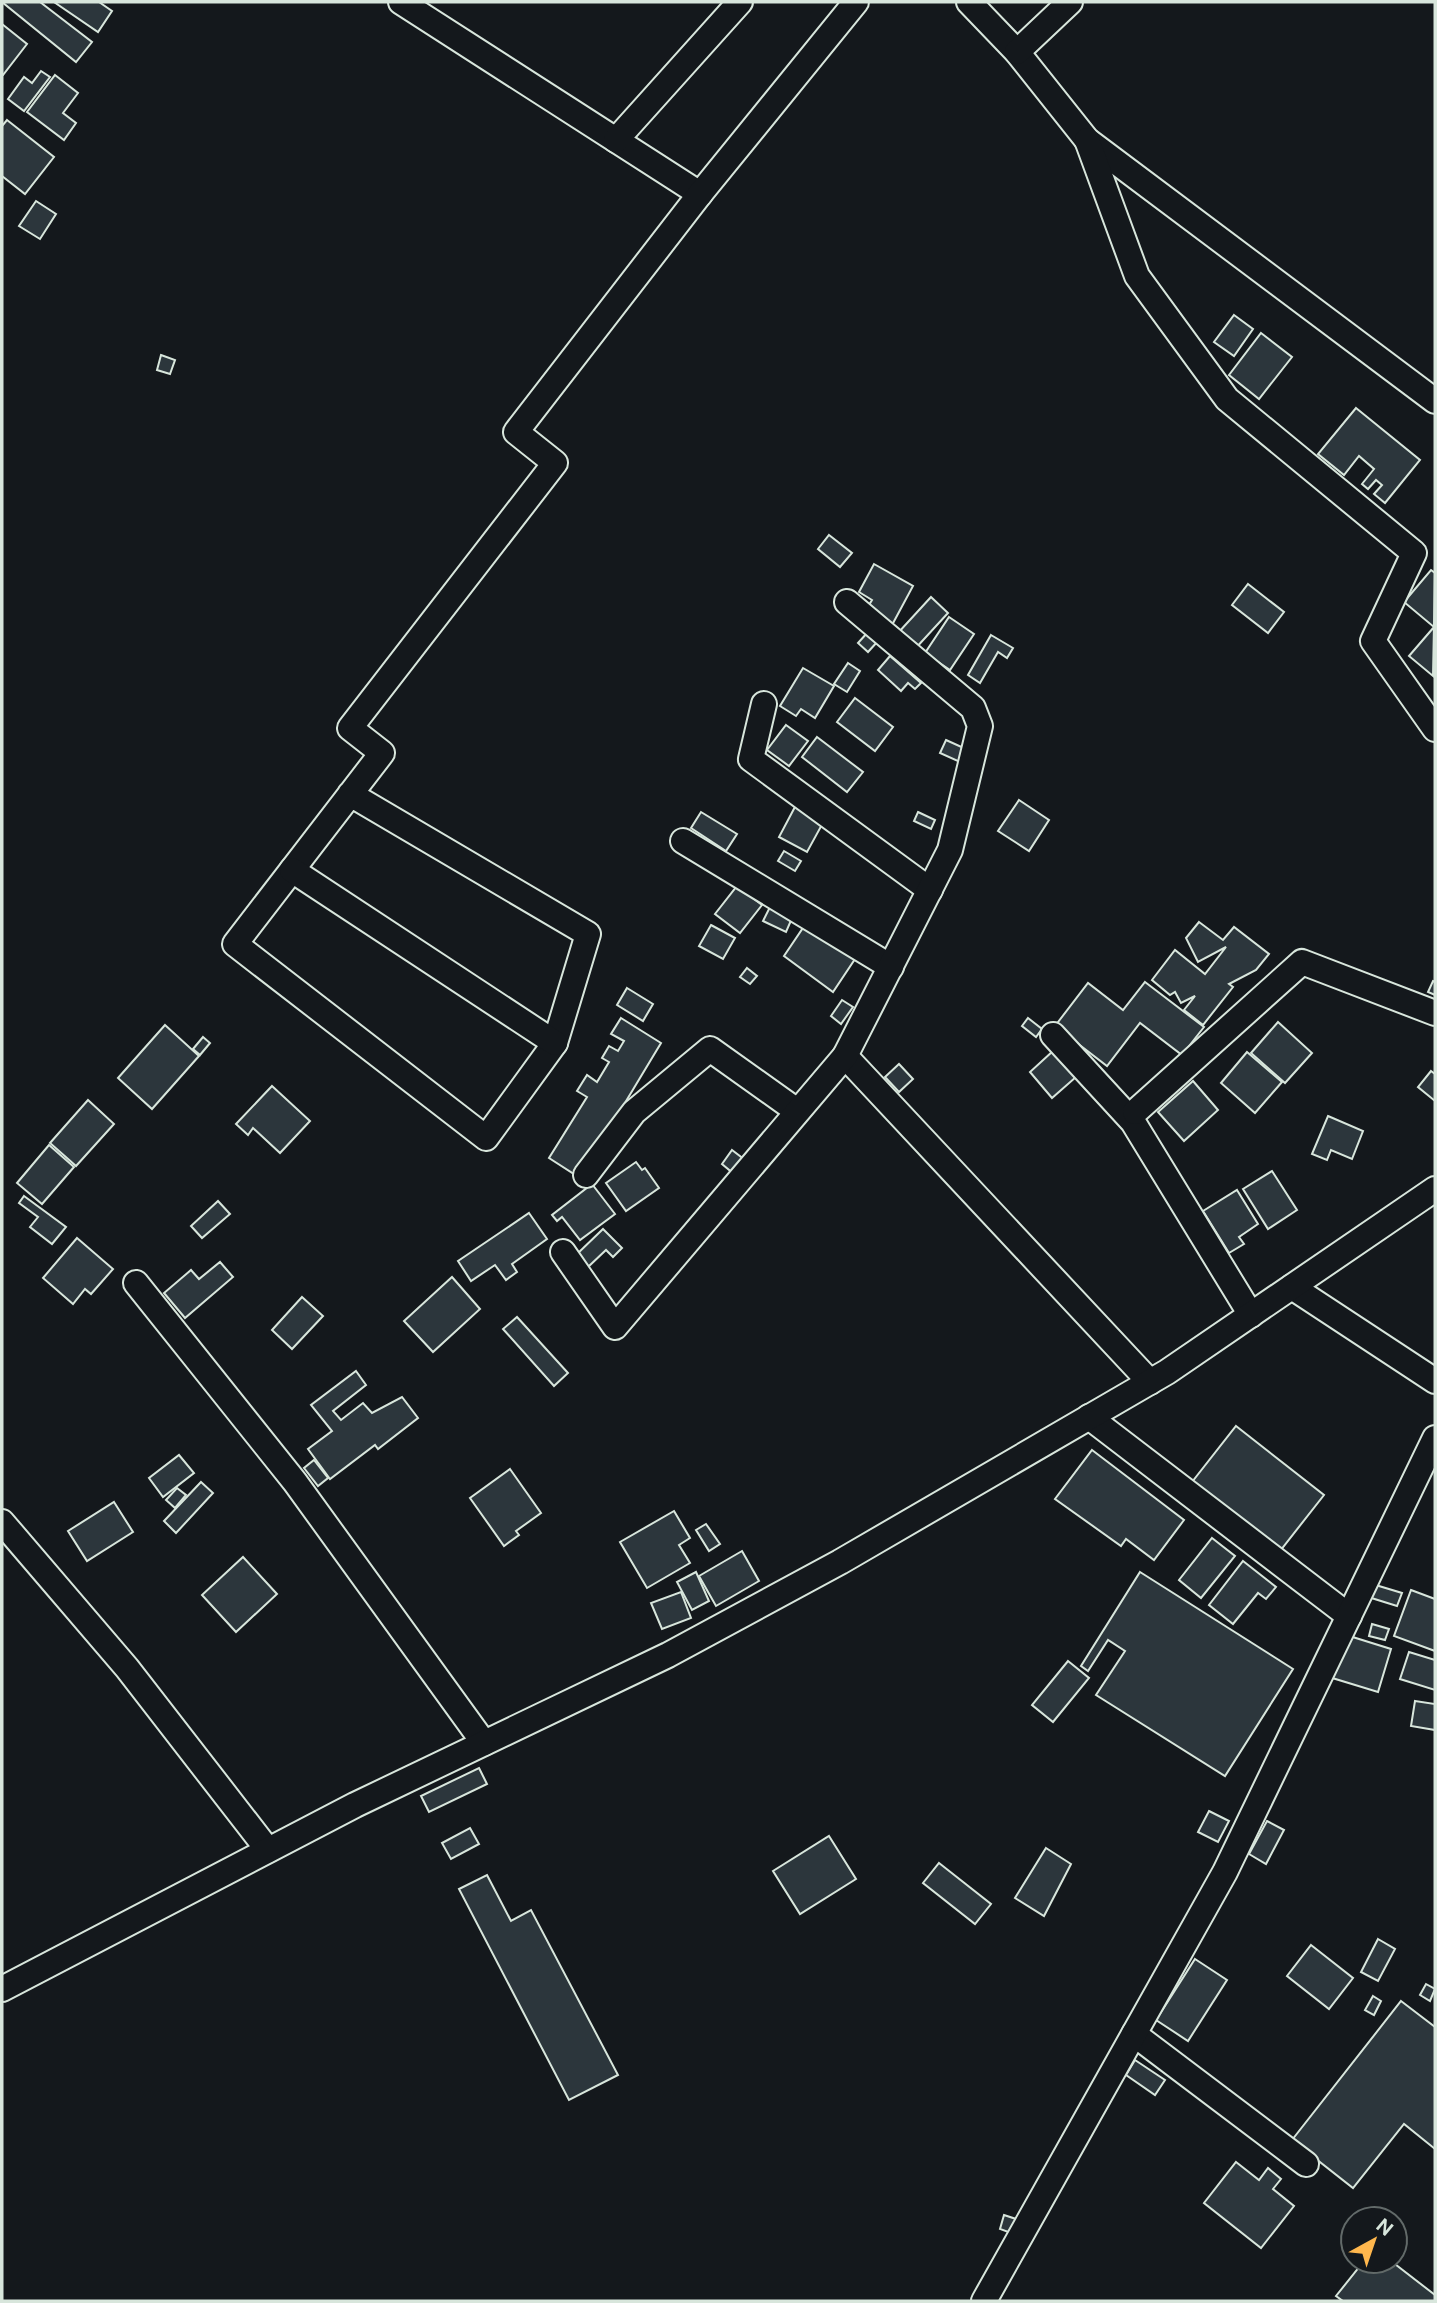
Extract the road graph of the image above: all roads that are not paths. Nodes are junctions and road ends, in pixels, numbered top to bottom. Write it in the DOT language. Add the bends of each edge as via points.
graph roads {
  1 [pos="401,2"];
  2 [pos="740,2"];
  3 [pos="856,2"];
  4 [pos="969,2"];
  5 [pos="1070,2"];
  6 [pos="1017,52"];
  7 [pos="616,140"];
  8 [pos="1087,140"];
  9 [pos="700,194"];
  10 [pos="1435,401"];
  11 [pos="847,602"];
  12 [pos="764,704"];
  13 [pos="1435,729"];
  14 [pos="350,794"];
  15 [pos="683,841"];
  16 [pos="292,870"];
  17 [pos="930,890"];
  18 [pos="891,967"];
  19 [pos="1435,1013"];
  20 [pos="1053,1035"];
  21 [pos="555,1043"];
  22 [pos="845,1056"];
  23 [pos="797,1111"];
  24 [pos="1135,1112"];
  25 [pos="586,1175"];
  26 [pos="1435,1189"];
  27 [pos="563,1252"];
  28 [pos="136,1283"];
  29 [pos="1292,1287"];
  30 [pos="1251,1315"];
  31 [pos="1435,1381"];
  32 [pos="1150,1382"];
  33 [pos="1089,1417"];
  34 [pos="1435,1438"];
  35 [pos="2,1522"];
  36 [pos="1349,1616"];
  37 [pos="484,1743"];
  38 [pos="268,1850"];
  39 [pos="2,1989"];
  40 [pos="1134,2034"];
  41 [pos="1306,2164"];
  42 [pos="984,2301"];
  1 -- 7 [label="street"];
  2 -- 7 [label="street"];
  3 -- 9 [label="street"];
  4 -- 6 [label="street"];
  5 -- 6 [label="street"];
  6 -- 8 [label="street"];
  7 -- 9 [label="street"];
  8 -- 10 [label="street"];
  8 -- 13 [label="street" via="1138,276 1227,399 1414,553 1373,641"];
  9 -- 14 [label="street" via="516,432 555,463 350,728 382,754"];
  11 -- 17 [label="street" via="973,708 980,726 950,850"];
  12 -- 17 [label="street" via="751,759"];
  14 -- 16 [label="street"];
  14 -- 21 [label="street" via="588,934"];
  15 -- 18 [label="street"];
  16 -- 21 [label="street"];
  16 -- 21 [label="street" via="235,944 486,1138"];
  17 -- 18 [label="street"];
  18 -- 22 [label="street"];
  19 -- 24 [label="street" via="1302,962"];
  20 -- 30 [label="street" via="1133,1122"];
  22 -- 23 [label="street"];
  22 -- 32 [label="street"];
  23 -- 25 [label="street" via="710,1049 634,1112"];
  23 -- 27 [label="street" via="615,1326"];
  26 -- 29 [label="street"];
  28 -- 37 [label="street" via="295,1482"];
  29 -- 30 [label="street"];
  29 -- 31 [label="street"];
  30 -- 32 [label="street"];
  32 -- 33 [label="street"];
  33 -- 36 [label="street"];
  33 -- 37 [label="street" via="840,1562 668,1655"];
  34 -- 36 [label="street"];
  35 -- 38 [label="street" via="127,1668"];
  36 -- 40 [label="street" via="1224,1872"];
  37 -- 38 [label="street"];
  38 -- 39 [label="street"];
  40 -- 41 [label="street"];
  40 -- 42 [label="street"];
}
